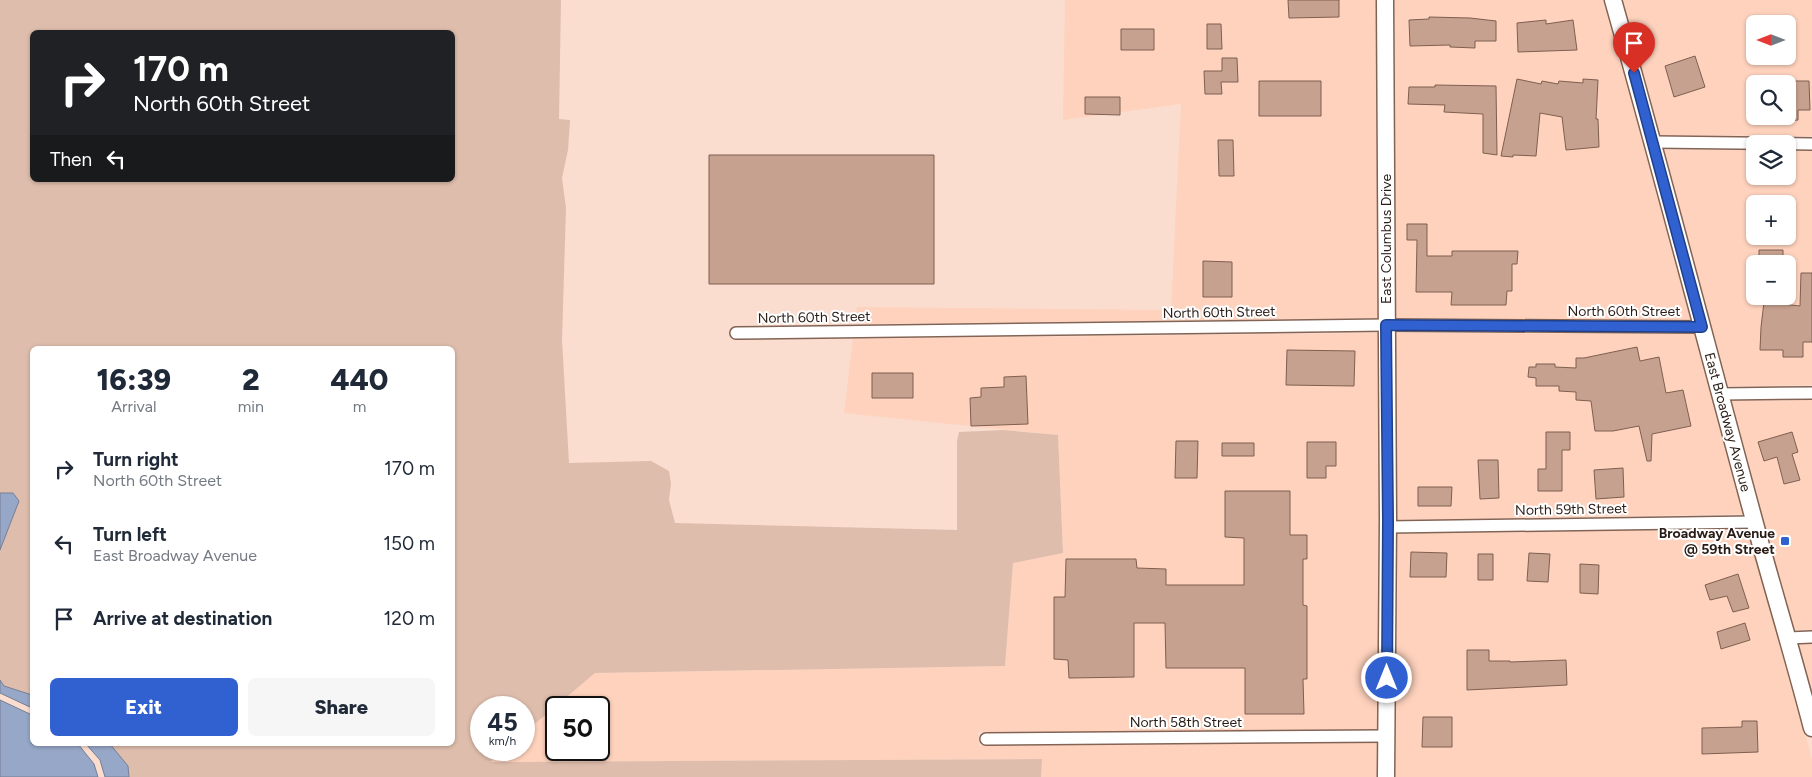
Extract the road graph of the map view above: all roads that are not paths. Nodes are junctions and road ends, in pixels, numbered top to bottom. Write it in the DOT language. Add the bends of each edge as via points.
graph roads {
  1 [pos="1385,0"];
  2 [pos="1613,0"];
  3 [pos="1654,142"];
  4 [pos="1812,144"];
  5 [pos="1386,325"];
  6 [pos="1702,327"];
  7 [pos="736,333"];
  8 [pos="1812,392"];
  9 [pos="1721,394"];
  10 [pos="1754,522"];
  11 [pos="1388,527"];
  12 [pos="1812,637"];
  13 [pos="1788,638"];
  14 [pos="1812,728"];
  15 [pos="1386,736"];
  16 [pos="986,739"];
  17 [pos="1386,777"];
  1 -- 5 [label="main road, East Columbus Drive"];
  2 -- 3 [label="main road, East Broadway Avenue"];
  3 -- 4 [label="street"];
  3 -- 6 [label="main road, East Broadway Avenue"];
  5 -- 6 [label="street, North 60th Street"];
  5 -- 7 [label="street, North 60th Street"];
  5 -- 11 [label="main road, East Columbus Drive"];
  6 -- 9 [label="main road, East Broadway Avenue"];
  8 -- 9 [label="street"];
  9 -- 10 [label="main road, East Broadway Avenue"];
  10 -- 11 [label="street, North 59th Street"];
  10 -- 13 [label="main road, East Broadway Avenue"];
  11 -- 15 [label="main road, East Columbus Drive"];
  12 -- 13 [label="street"];
  13 -- 14 [label="main road, East Broadway Avenue"];
  15 -- 16 [label="street, North 58th Street"];
  15 -- 17 [label="main road, East Columbus Drive"];
}
